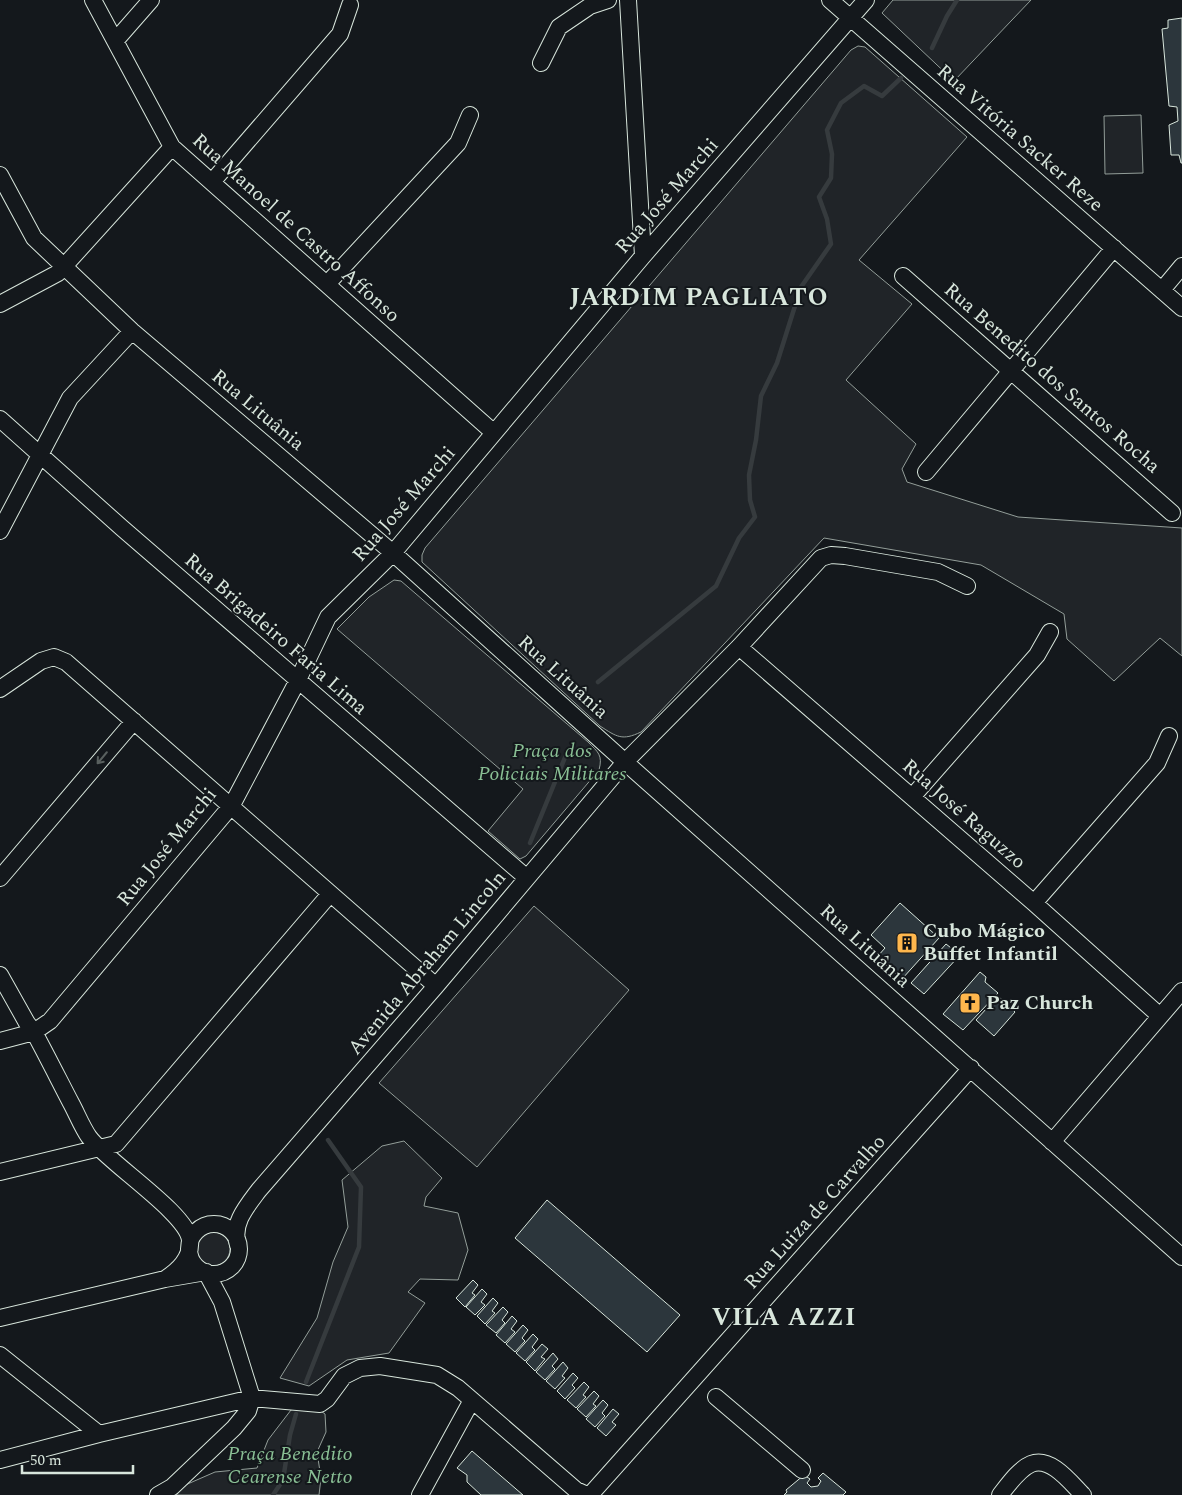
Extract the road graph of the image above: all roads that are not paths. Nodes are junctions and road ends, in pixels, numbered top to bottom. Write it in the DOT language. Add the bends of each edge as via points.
graph roads {
  1 [pos="94,0"];
  2 [pos="151,0"];
  3 [pos="608,0"];
  4 [pos="628,0"];
  5 [pos="830,0"];
  6 [pos="866,0"];
  7 [pos="350,5"];
  8 [pos="850,18"];
  9 [pos="116,40"];
  10 [pos="541,63"];
  11 [pos="470,115"];
  12 [pos="172,147"];
  13 [pos="0,175"];
  14 [pos="212,182"];
  15 [pos="1114,248"];
  16 [pos="643,256"];
  17 [pos="64,266"];
  18 [pos="1182,266"];
  19 [pos="903,276"];
  20 [pos="327,284"];
  21 [pos="1162,290"];
  22 [pos="0,304"];
  23 [pos="1182,308"];
  24 [pos="132,330"];
  25 [pos="1011,372"];
  26 [pos="0,419"];
  27 [pos="493,432"];
  28 [pos="40,455"];
  29 [pos="926,472"];
  30 [pos="1172,513"];
  31 [pos="0,531"];
  32 [pos="393,553"];
  33 [pos="967,586"];
  34 [pos="1050,632"];
  35 [pos="740,647"];
  36 [pos="298,680"];
  37 [pos="0,689"];
  38 [pos="134,721"];
  39 [pos="1168,736"];
  40 [pos="625,762"];
  41 [pos="912,797"];
  42 [pos="232,805"];
  43 [pos="0,878"];
  44 [pos="527,878"];
  45 [pos="330,894"];
  46 [pos="1034,902"];
  47 [pos="0,975"];
  48 [pos="436,986"];
  49 [pos="1182,991"];
  50 [pos="1160,1016"];
  51 [pos="34,1032"];
  52 [pos="0,1040"];
  53 [pos="971,1068"];
  54 [pos="1052,1142"];
  55 [pos="99,1147"];
  56 [pos="0,1172"];
  57 [pos="259,1190"];
  58 [pos="170,1211"];
  59 [pos="211,1224"];
  60 [pos="237,1241"];
  61 [pos="189,1246"];
  62 [pos="1182,1257"];
  63 [pos="230,1268"];
  64 [pos="206,1272"];
  65 [pos="165,1278"];
  66 [pos="222,1302"];
  67 [pos="0,1318"];
  68 [pos="0,1355"];
  69 [pos="716,1397"];
  70 [pos="252,1398"];
  71 [pos="472,1400"];
  72 [pos="99,1434"];
  73 [pos="0,1460"];
  74 [pos="802,1470"];
  75 [pos="158,1495"];
  76 [pos="420,1495"];
  77 [pos="588,1495"];
  78 [pos="1000,1495"];
  79 [pos="1083,1495"];
  1 -- 9 [label="street, Rua Manoel de Castro Affonso"];
  2 -- 9 [label="street"];
  3 -- 10 [label="street" via="590,6 559,28"];
  4 -- 16 [label="street"];
  5 -- 8 [label="street, Rua Vitória Sacker Reze"];
  6 -- 8 [label="street, Rua José Marchi"];
  7 -- 14 [label="street" via="340,34"];
  8 -- 15 [label="street, Rua Vitória Sacker Reze"];
  8 -- 16 [label="street, Rua José Marchi"];
  9 -- 12 [label="street, Rua Manoel de Castro Affonso"];
  11 -- 20 [label="street" via="458,143"];
  12 -- 14 [label="street, Rua Manoel de Castro Affonso"];
  12 -- 17 [label="street"];
  13 -- 17 [label="street, Rua Lituânia" via="34,238"];
  14 -- 20 [label="street, Rua Manoel de Castro Affonso"];
  15 -- 21 [label="street, Rua Vitória Sacker Reze"];
  15 -- 25 [label="street"];
  16 -- 27 [label="street, Rua José Marchi"];
  17 -- 22 [label="street"];
  17 -- 24 [label="street, Rua Lituânia"];
  18 -- 21 [label="street"];
  19 -- 25 [label="street, Rua Benedito dos Santos Rocha"];
  20 -- 27 [label="street, Rua Manoel de Castro Affonso"];
  21 -- 23 [label="street, Rua Vitória Sacker Reze"];
  24 -- 28 [label="street" via="70,398"];
  24 -- 32 [label="street, Rua Lituânia"];
  25 -- 29 [label="street"];
  25 -- 30 [label="street, Rua Benedito dos Santos Rocha"];
  26 -- 28 [label="street, Rua Brigadeiro Faria Lima"];
  27 -- 32 [label="street, Rua José Marchi"];
  28 -- 31 [label="street"];
  28 -- 36 [label="street, Rua Brigadeiro Faria Lima"];
  32 -- 36 [label="street, Rua José Marchi" via="328,617"];
  32 -- 40 [label="street, Rua Lituânia"];
  33 -- 35 [label="street, Avenida Abraham Lincoln" via="938,572 831,555 821,558"];
  34 -- 41 [label="street" via="1037,655"];
  35 -- 40 [label="street, Avenida Abraham Lincoln"];
  35 -- 41 [label="street, Rua José Raguzzo"];
  36 -- 42 [label="street, Rua José Marchi"];
  36 -- 44 [label="street, Rua Brigadeiro Faria Lima"];
  37 -- 38 [label="street" via="40,661 54,657 66,662"];
  38 -- 42 [label="street"];
  38 -- 43 [label="street, one-way"];
  39 -- 46 [label="street" via="1157,763"];
  40 -- 44 [label="street, Avenida Abraham Lincoln"];
  40 -- 53 [label="street, Rua Lituânia"];
  41 -- 46 [label="street, Rua José Raguzzo"];
  42 -- 45 [label="street"];
  42 -- 51 [label="street, Rua José Marchi" via="50,1021"];
  44 -- 48 [label="street, Avenida Abraham Lincoln"];
  45 -- 48 [label="street"];
  45 -- 55 [label="street" via="116,1144"];
  46 -- 50 [label="street, Rua José Raguzzo"];
  47 -- 51 [label="street"];
  48 -- 57 [label="street, Avenida Abraham Lincoln"];
  49 -- 50 [label="street"];
  50 -- 54 [label="street"];
  51 -- 52 [label="street, Rua José Marchi"];
  51 -- 55 [label="street" via="89,1137"];
  53 -- 54 [label="street, Rua Lituânia"];
  53 -- 77 [label="street, Rua Luiza de Carvalho"];
  54 -- 62 [label="street, Rua Lituânia"];
  55 -- 56 [label="street"];
  55 -- 58 [label="street"];
  57 -- 59 [label="street, Avenida Abraham Lincoln" via="226,1219"];
  57 -- 60 [label="street, Avenida Abraham Lincoln" via="241,1215"];
  58 -- 59 [label="street" via="189,1222"];
  58 -- 61 [label="street" via="185,1229"];
  59 -- 60 [label="street" via="224,1226"];
  59 -- 61 [label="street" via="195,1232"];
  60 -- 63 [label="street" via="238,1253"];
  61 -- 64 [label="street" via="193,1263"];
  61 -- 65 [label="street" via="184,1264"];
  63 -- 64 [label="street" via="214,1274"];
  63 -- 66 [label="street"];
  64 -- 65 [label="street"];
  64 -- 66 [label="street"];
  65 -- 67 [label="street"];
  66 -- 70 [label="street"];
  68 -- 72 [label="street"];
  69 -- 74 [label="street"];
  70 -- 71 [label="street" via="320,1404 344,1376 360,1368 380,1366 437,1376"];
  70 -- 72 [label="street"];
  70 -- 75 [label="street" via="248,1411 234,1428 172,1487"];
  71 -- 76 [label="street"];
  71 -- 77 [label="street" via="576,1490"];
  72 -- 73 [label="street"];
  78 -- 79 [label="street" via="1032,1464 1046,1464 1058,1471"];
}
